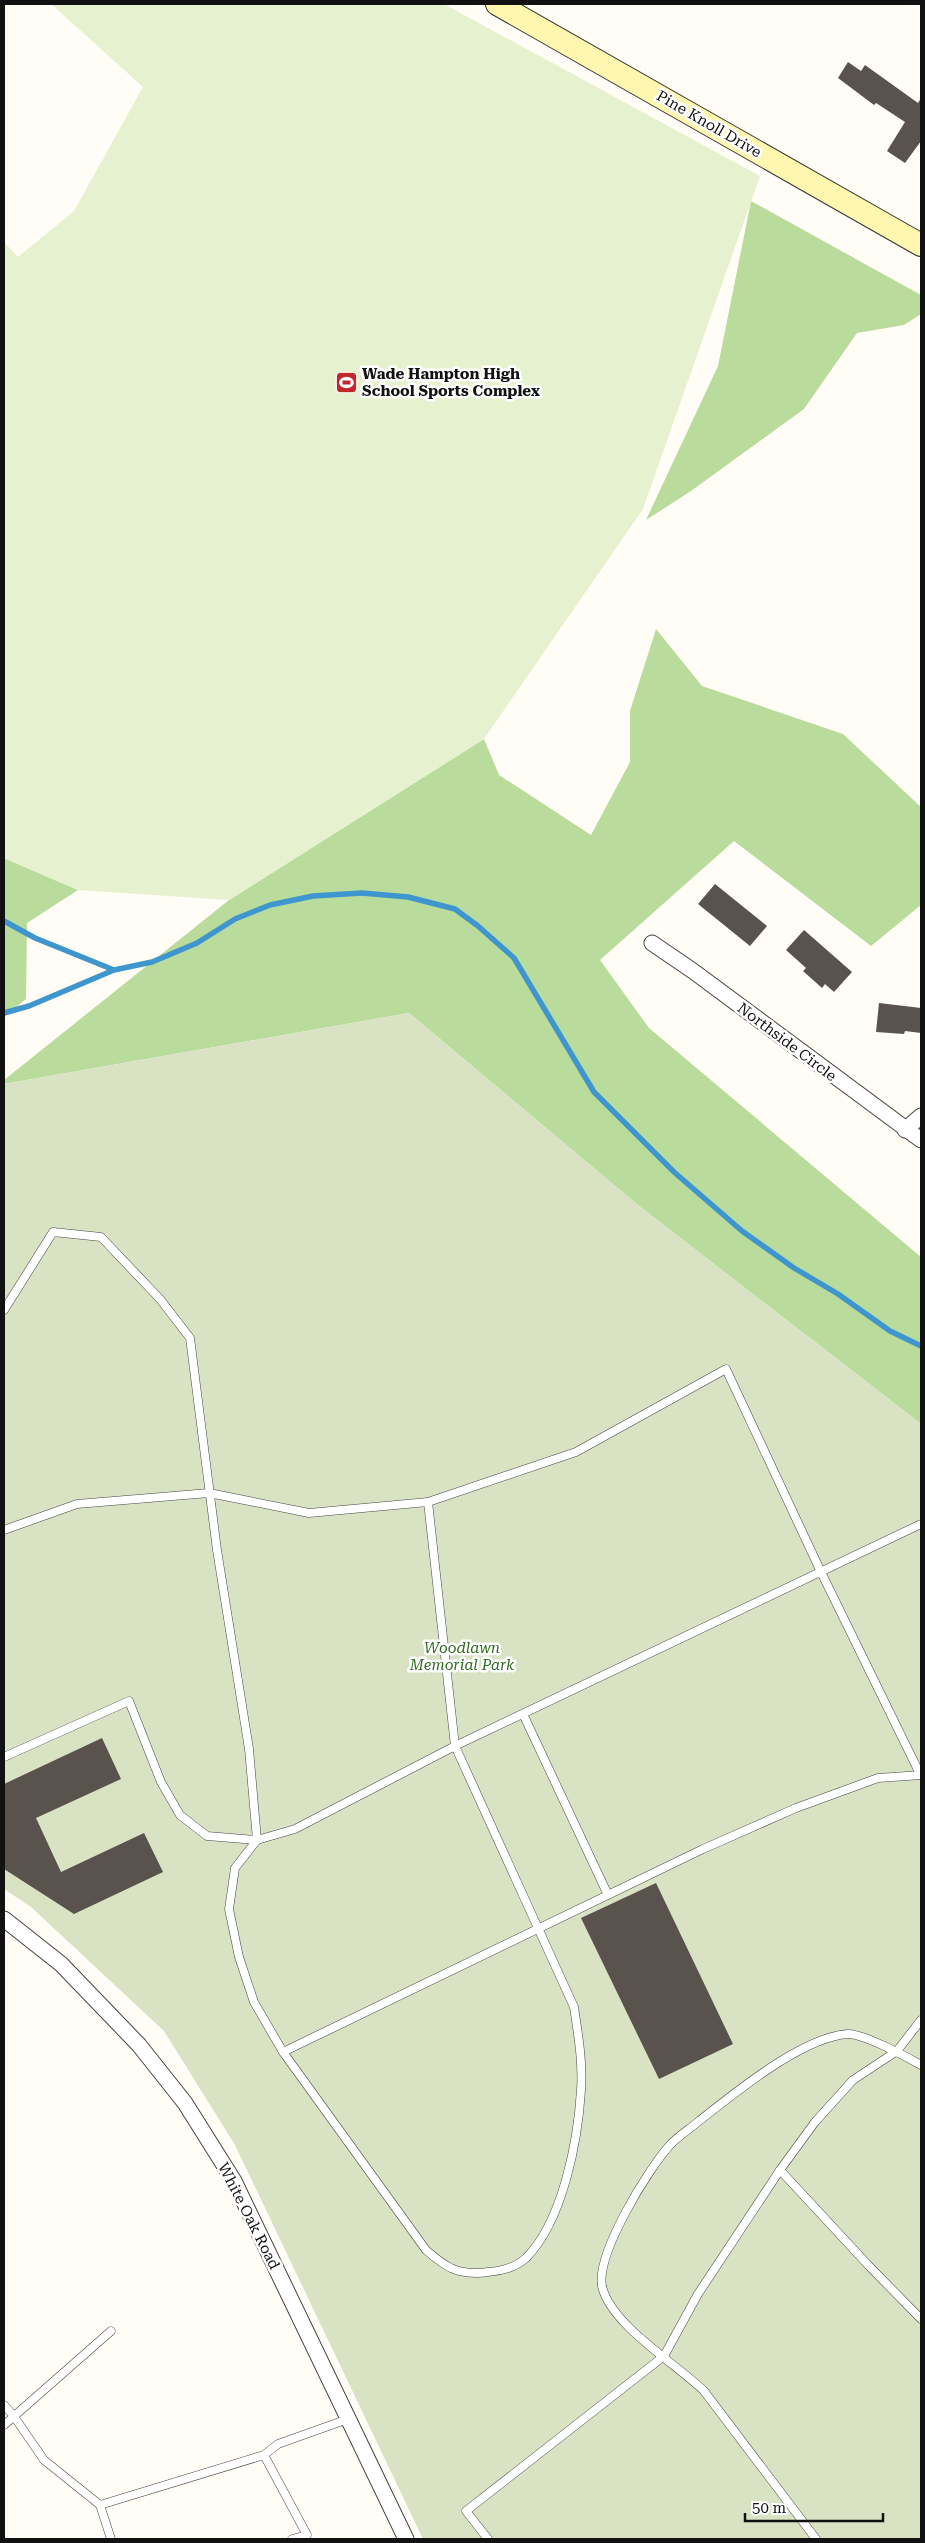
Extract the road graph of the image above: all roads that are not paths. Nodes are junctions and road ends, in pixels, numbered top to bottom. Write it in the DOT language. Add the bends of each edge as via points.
graph roads {
  1 [pos="496,4"];
  2 [pos="921,245"];
  3 [pos="652,943"];
  4 [pos="921,1116"];
  5 [pos="905,1130"];
  6 [pos="921,1140"];
  7 [pos="4,1310"];
  8 [pos="210,1493"];
  9 [pos="428,1502"];
  10 [pos="921,1524"];
  11 [pos="4,1530"];
  12 [pos="821,1572"];
  13 [pos="523,1714"];
  14 [pos="455,1746"];
  15 [pos="4,1757"];
  16 [pos="921,1774"];
  17 [pos="257,1840"];
  18 [pos="608,1895"];
  19 [pos="4,1919"];
  20 [pos="539,1930"];
  21 [pos="921,2020"];
  22 [pos="897,2050"];
  23 [pos="283,2052"];
  24 [pos="921,2065"];
  25 [pos="780,2170"];
  26 [pos="921,2319"];
  27 [pos="111,2332"];
  28 [pos="664,2356"];
  29 [pos="4,2405"];
  30 [pos="13,2414"];
  31 [pos="348,2419"];
  32 [pos="4,2425"];
  33 [pos="264,2455"];
  34 [pos="100,2505"];
  35 [pos="111,2539"];
  36 [pos="292,2539"];
  37 [pos="406,2539"];
  38 [pos="488,2539"];
  39 [pos="816,2539"];
  1 -- 2 [label="street, Pine Knoll Drive"];
  3 -- 5 [label="street, Northside Circle"];
  4 -- 5 [label="street"];
  5 -- 6 [label="street, Northside Circle"];
  7 -- 8 [label="lane" via="53,1232 101,1237 160,1299 190,1338"];
  8 -- 9 [label="lane" via="309,1513"];
  8 -- 11 [label="lane" via="77,1504"];
  8 -- 17 [label="lane" via="248,1749"];
  9 -- 12 [label="lane" via="576,1452 726,1370"];
  9 -- 14 [label="lane"];
  10 -- 12 [label="lane"];
  12 -- 13 [label="lane"];
  12 -- 16 [label="lane"];
  13 -- 14 [label="lane"];
  13 -- 18 [label="lane"];
  14 -- 17 [label="lane" via="295,1829"];
  14 -- 20 [label="lane"];
  15 -- 17 [label="lane" via="129,1701 161,1782 180,1815 207,1836"];
  16 -- 18 [label="lane" via="878,1778 796,1808"];
  17 -- 23 [label="lane" via="235,1868 229,1909 254,2002"];
  18 -- 20 [label="lane"];
  19 -- 31 [label="street, White Oak Road" via="61,1964 139,2044 185,2103 234,2181"];
  20 -- 23 [label="lane"];
  20 -- 23 [label="lane" via="574,2007 580,2048 581,2090 567,2178 551,2222 526,2258 503,2270 477,2274 451,2268 426,2250"];
  21 -- 22 [label="lane"];
  22 -- 24 [label="lane"];
  22 -- 25 [label="lane" via="853,2080 815,2122"];
  22 -- 28 [label="lane" via="850,2034 817,2042 784,2059 733,2094 670,2145 618,2223 607,2252 602,2285 618,2318"];
  25 -- 26 [label="lane"];
  25 -- 28 [label="lane" via="698,2294"];
  27 -- 30 [label="lane"];
  28 -- 38 [label="lane" via="466,2511"];
  28 -- 39 [label="lane" via="704,2391"];
  29 -- 30 [label="lane"];
  30 -- 32 [label="lane"];
  30 -- 34 [label="lane" via="44,2460"];
  31 -- 33 [label="lane" via="278,2444"];
  31 -- 37 [label="street, White Oak Road"];
  33 -- 34 [label="lane"];
  33 -- 36 [label="lane" via="307,2535"];
  34 -- 35 [label="lane"];
}
